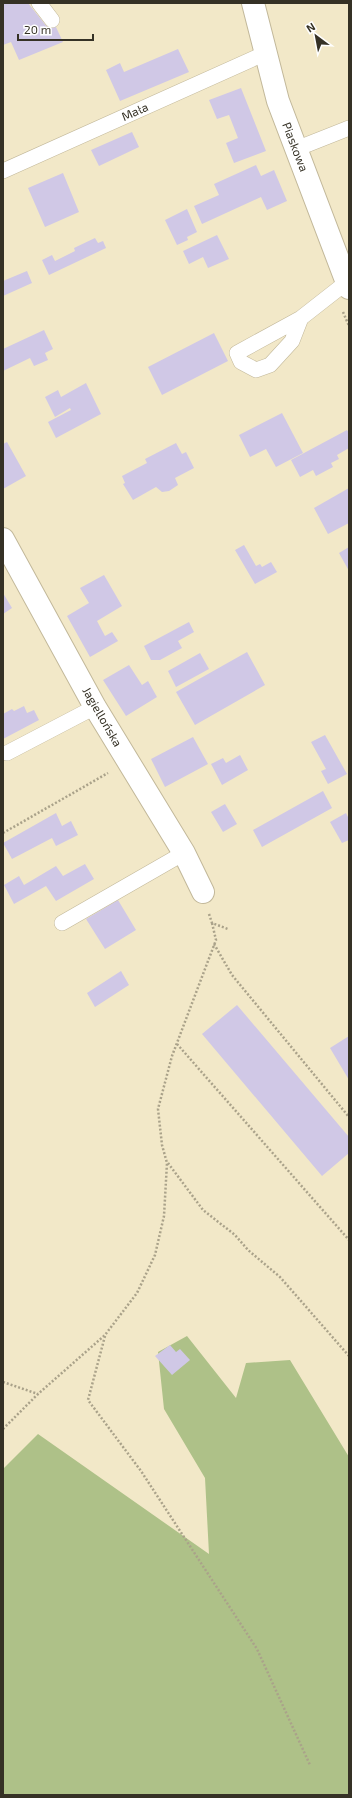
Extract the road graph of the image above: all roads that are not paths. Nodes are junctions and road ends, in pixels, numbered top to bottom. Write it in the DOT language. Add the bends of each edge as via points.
graph roads {
  1 [pos="39,3"];
  2 [pos="253,3"];
  3 [pos="52,20"];
  4 [pos="266,53"];
  5 [pos="349,128"];
  6 [pos="296,149"];
  7 [pos="3,171"];
  8 [pos="348,285"];
  9 [pos="301,318"];
  10 [pos="4,543"];
  11 [pos="95,707"];
  12 [pos="7,752"];
  13 [pos="184,853"];
  14 [pos="203,892"];
  15 [pos="62,923"];
  1 -- 3 [label="lane"];
  2 -- 4 [label="street, Piaskowa"];
  4 -- 6 [label="street, Piaskowa" via="278,101"];
  4 -- 7 [label="lane, Mała"];
  5 -- 6 [label="lane"];
  6 -- 8 [label="street, Piaskowa"];
  8 -- 9 [label="lane"];
  10 -- 11 [label="street, Jagiellońska"];
  11 -- 12 [label="lane"];
  11 -- 13 [label="street, Jagiellońska"];
  13 -- 14 [label="street, Jagiellońska"];
  13 -- 15 [label="lane"];
}
